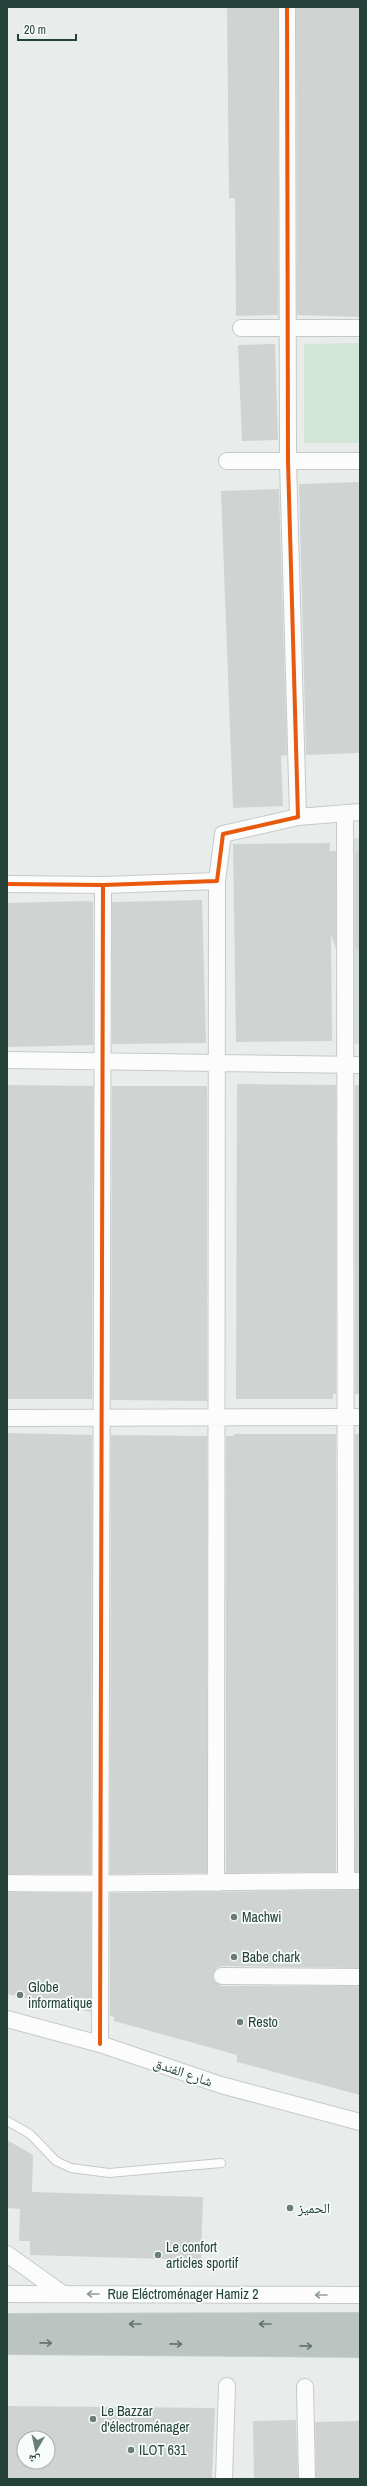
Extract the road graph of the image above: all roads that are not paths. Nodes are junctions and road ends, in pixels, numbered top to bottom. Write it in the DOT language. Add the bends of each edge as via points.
graph roads {
  1 [pos="287,7"];
  2 [pos="241,328"];
  3 [pos="288,328"];
  4 [pos="360,328"];
  5 [pos="227,461"];
  6 [pos="288,461"];
  7 [pos="360,461"];
  8 [pos="352,813"];
  9 [pos="298,817"];
  10 [pos="217,881"];
  11 [pos="7,884"];
  12 [pos="103,885"];
  13 [pos="7,1060"];
  14 [pos="102,1061"];
  15 [pos="217,1063"];
  16 [pos="344,1064"];
  17 [pos="360,1065"];
  18 [pos="217,1417"];
  19 [pos="352,1417"];
  20 [pos="7,1418"];
  21 [pos="101,1418"];
  22 [pos="353,1881"];
  23 [pos="216,1882"];
  24 [pos="7,1883"];
  25 [pos="99,1884"];
  26 [pos="222,1976"];
  27 [pos="360,1977"];
  28 [pos="7,2019"];
  29 [pos="100,2044"];
  30 [pos="7,2121"];
  31 [pos="360,2122"];
  32 [pos="221,2163"];
  33 [pos="7,2254"];
  34 [pos="7,2294"];
  35 [pos="63,2294"];
  36 [pos="360,2295"];
  37 [pos="360,2324"];
  38 [pos="7,2325"];
  39 [pos="7,2343"];
  40 [pos="360,2346"];
  41 [pos="227,2386"];
  42 [pos="305,2387"];
  43 [pos="224,2479"];
  44 [pos="307,2479"];
  1 -- 3 [label="street"];
  2 -- 3 [label="street"];
  3 -- 4 [label="street"];
  3 -- 6 [label="street"];
  5 -- 6 [label="street"];
  6 -- 7 [label="street"];
  6 -- 9 [label="street"];
  8 -- 9 [label="street"];
  8 -- 16 [label="street"];
  9 -- 10 [label="street" via="223,834"];
  10 -- 12 [label="street"];
  10 -- 15 [label="street"];
  11 -- 12 [label="street"];
  12 -- 14 [label="street"];
  13 -- 14 [label="street"];
  14 -- 15 [label="street"];
  14 -- 21 [label="street"];
  15 -- 16 [label="street"];
  15 -- 18 [label="street"];
  16 -- 17 [label="street"];
  16 -- 19 [label="street"];
  18 -- 19 [label="street"];
  18 -- 21 [label="street"];
  18 -- 23 [label="street"];
  19 -- 22 [label="street"];
  20 -- 21 [label="street"];
  21 -- 25 [label="street"];
  22 -- 23 [label="street"];
  23 -- 25 [label="street"];
  24 -- 25 [label="street"];
  25 -- 29 [label="street"];
  26 -- 27 [label="street"];
  28 -- 29 [label="street, شارع الفندق"];
  29 -- 31 [label="street, شارع الفندق" via="221,2084"];
  30 -- 32 [label="lane" via="34,2138 56,2161 71,2168 109,2173"];
  33 -- 35 [label="street"];
  34 -- 35 [label="street, Rue Eléctroménager Hamiz 2"];
  36 -- 35 [label="street, Rue Eléctroménager Hamiz 2, one-way"];
  37 -- 38 [label="highway, one-way"];
  39 -- 40 [label="highway, one-way"];
  41 -- 43 [label="street"];
  42 -- 44 [label="street"];
}
